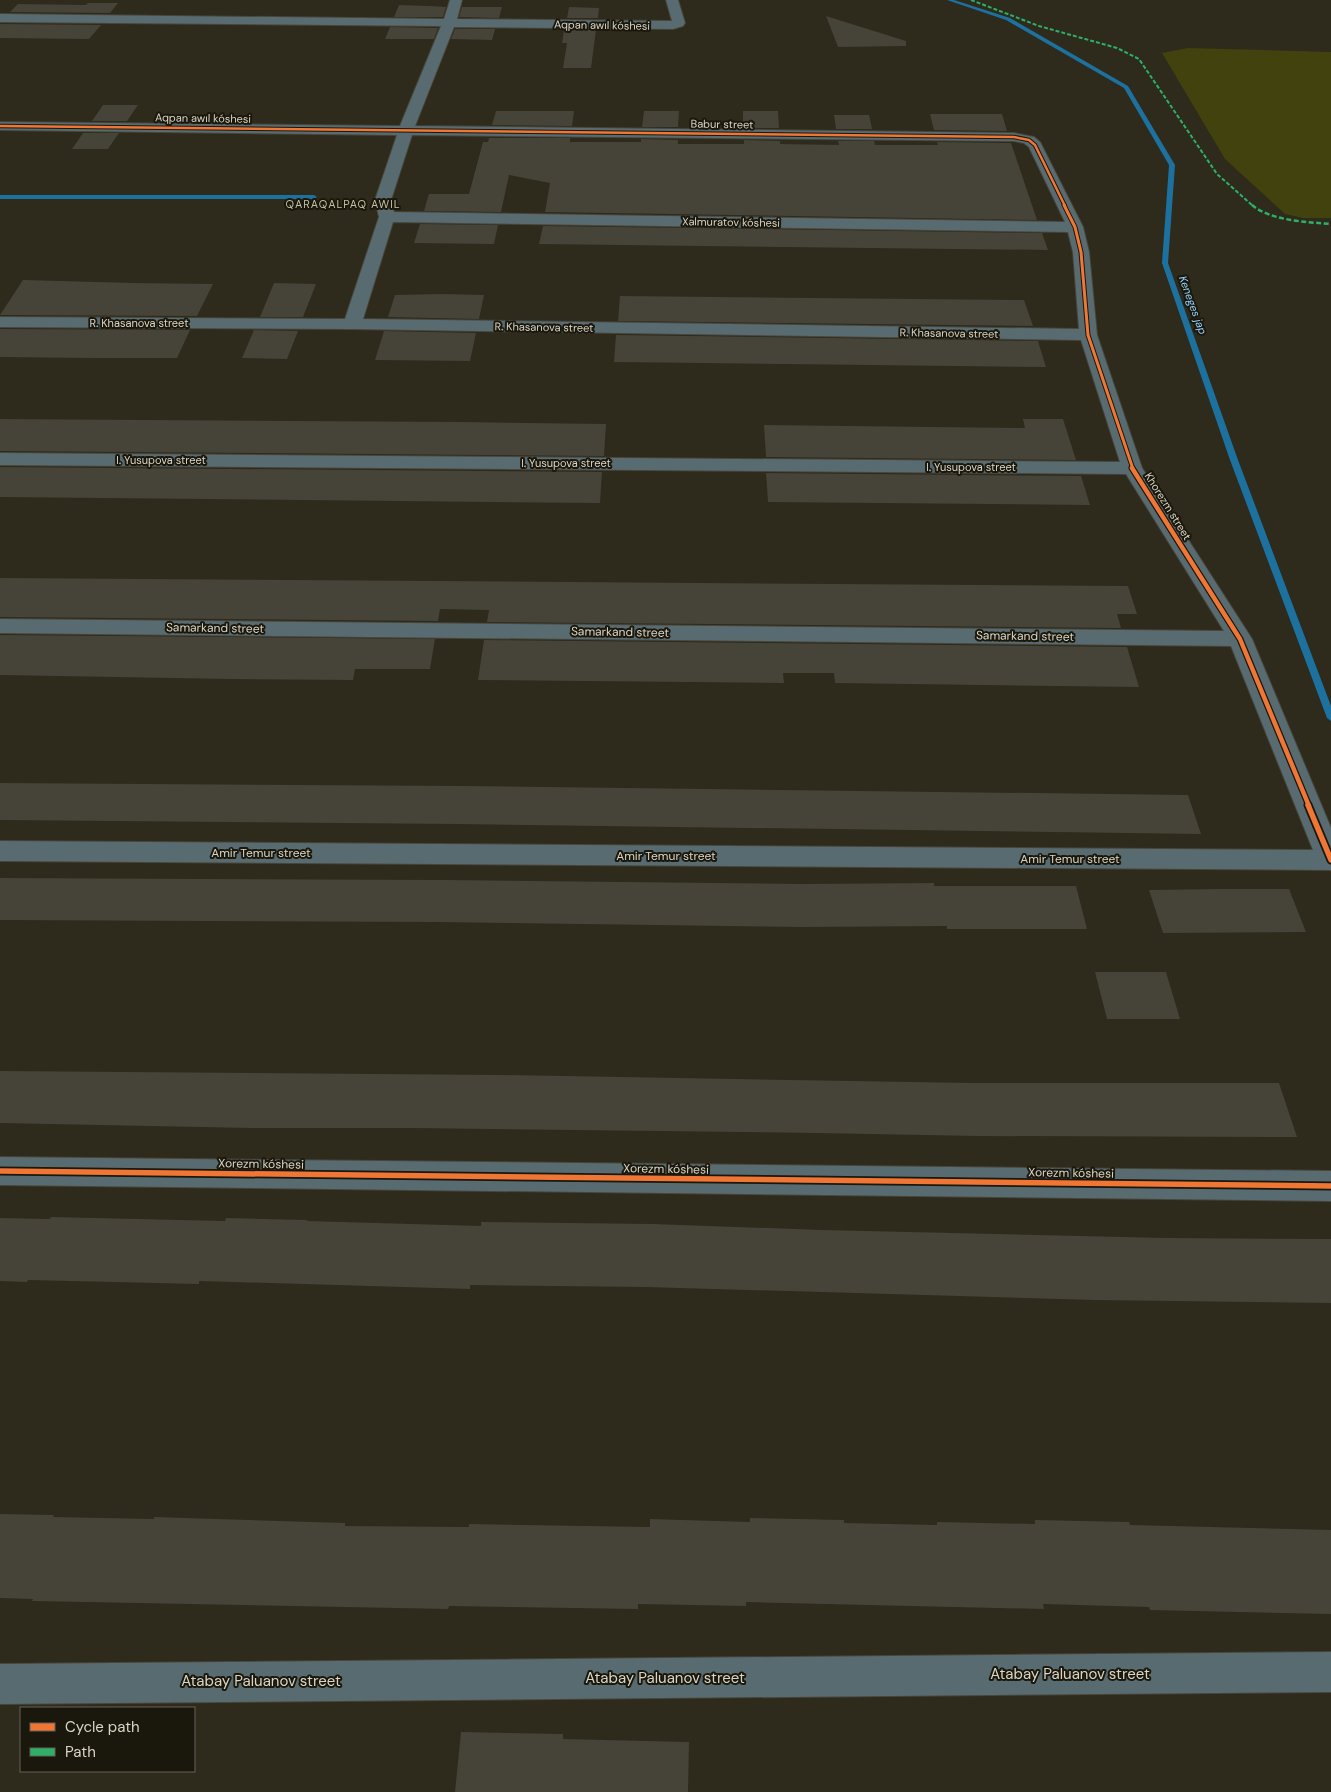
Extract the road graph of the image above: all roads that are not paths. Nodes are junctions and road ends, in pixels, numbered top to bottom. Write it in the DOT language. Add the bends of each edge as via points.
graph roads {
  1 [pos="456,0"];
  2 [pos="672,0"];
  3 [pos="0,18"];
  4 [pos="449,23"];
  5 [pos="0,126"];
  6 [pos="406,130"];
  7 [pos="1035,146"];
  8 [pos="387,217"];
  9 [pos="1075,227"];
  10 [pos="0,322"];
  11 [pos="352,324"];
  12 [pos="1088,335"];
  13 [pos="0,459"];
  14 [pos="1132,468"];
  15 [pos="0,626"];
  16 [pos="1240,639"];
  17 [pos="0,851"];
  18 [pos="1331,860"];
  19 [pos="0,1171"];
  20 [pos="1331,1186"];
  21 [pos="1331,1672"];
  22 [pos="0,1684"];
  1 -- 4 [label="street"];
  2 -- 4 [label="street, Aqpan awıl kóshesi" via="679,23 664,25"];
  3 -- 4 [label="street, Aqpan awıl kóshesi"];
  4 -- 6 [label="street"];
  5 -- 6 [label="street, Aqpan awıl kóshesi"];
  6 -- 7 [label="street, Babur street" via="1014,137 1029,140"];
  6 -- 8 [label="street" via="383,200"];
  7 -- 9 [label="street, Khorezm street"];
  8 -- 9 [label="street, Xalmuratov kóshesi"];
  8 -- 11 [label="street"];
  9 -- 12 [label="street, Khorezm street" via="1081,252"];
  10 -- 11 [label="street, R. Khasanova street"];
  11 -- 12 [label="street, R. Khasanova street"];
  12 -- 14 [label="street, Khorezm street"];
  13 -- 14 [label="street, I. Yusupova street"];
  14 -- 16 [label="street, Khorezm street"];
  15 -- 16 [label="street, Samarkand street"];
  16 -- 18 [label="street, Khorezm street"];
  17 -- 18 [label="street, Amir Temur street"];
  19 -- 20 [label="street, Xorezm kóshesi"];
  21 -- 22 [label="street, Atabay Paluanov street"];
}
